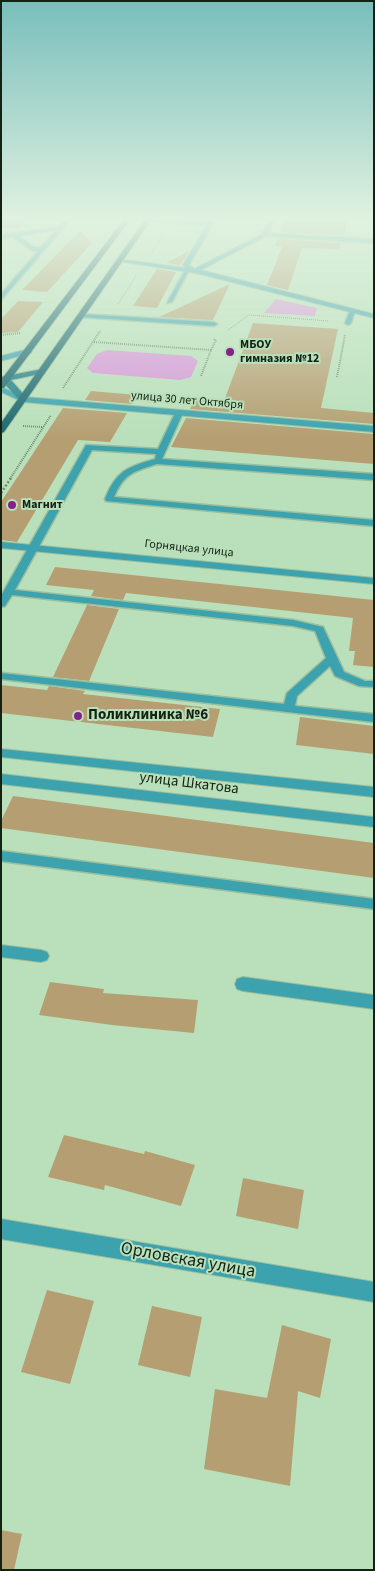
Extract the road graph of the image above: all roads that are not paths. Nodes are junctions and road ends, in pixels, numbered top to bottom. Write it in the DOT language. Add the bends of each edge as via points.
graph roads {
  1 [pos="73,290"];
  2 [pos="99,290"];
  3 [pos="175,290"];
  4 [pos="271,290"];
  5 [pos="169,302"];
  6 [pos="352,311"];
  7 [pos="81,316"];
  8 [pos="374,316"];
  9 [pos="348,322"];
  10 [pos="214,324"];
  11 [pos="28,351"];
  12 [pos="1,359"];
  13 [pos="42,372"];
  14 [pos="2,383"];
  15 [pos="23,400"];
  16 [pos="179,413"];
  17 [pos="374,429"];
  18 [pos="1,430"];
  19 [pos="159,456"];
  20 [pos="374,478"];
  21 [pos="374,523"];
  22 [pos="1,545"];
  23 [pos="32,548"];
  24 [pos="374,581"];
  25 [pos="8,592"];
  26 [pos="1,604"];
  27 [pos="332,659"];
  28 [pos="1,676"];
  29 [pos="374,684"];
  30 [pos="289,708"];
  31 [pos="374,718"];
  32 [pos="1,753"];
  33 [pos="1,779"];
  34 [pos="374,792"];
  35 [pos="374,822"];
  36 [pos="1,856"];
  37 [pos="374,904"];
  38 [pos="1,951"];
  39 [pos="41,956"];
  40 [pos="243,984"];
  41 [pos="374,1002"];
  42 [pos="1,1229"];
  43 [pos="374,1292"];
  1 -- 11 [label="main road"];
  2 -- 7 [label="main road"];
  3 -- 5 [label="lane"];
  4 -- 6 [label="street"];
  6 -- 8 [label="street"];
  6 -- 9 [label="lane"];
  7 -- 10 [label="lane"];
  7 -- 13 [label="main road"];
  11 -- 12 [label="street"];
  11 -- 14 [label="main road"];
  13 -- 14 [label="main road"];
  13 -- 15 [label="main road"];
  14 -- 15 [label="street, улица 30 лет Октября"];
  15 -- 16 [label="street, улица 30 лет Октября"];
  15 -- 18 [label="main road"];
  16 -- 17 [label="street, улица 30 лет Октября"];
  16 -- 19 [label="lane"];
  19 -- 20 [label="lane"];
  19 -- 21 [label="lane" via="126,471 115,482 110,499"];
  19 -- 23 [label="lane" via="89,447"];
  22 -- 23 [label="street, Горняцкая улица"];
  23 -- 24 [label="street, Горняцкая улица"];
  23 -- 25 [label="lane"];
  25 -- 26 [label="lane"];
  25 -- 27 [label="lane" via="293,623 319,629"];
  27 -- 29 [label="lane" via="338,674 363,684"];
  27 -- 30 [label="lane" via="291,696"];
  28 -- 30 [label="lane"];
  30 -- 31 [label="lane"];
  32 -- 34 [label="street, улица Шкатова"];
  33 -- 35 [label="street, улица Шкатова"];
  36 -- 37 [label="lane"];
  38 -- 39 [label="street"];
  40 -- 41 [label="street"];
  42 -- 43 [label="street, Орловская улица"];
}
